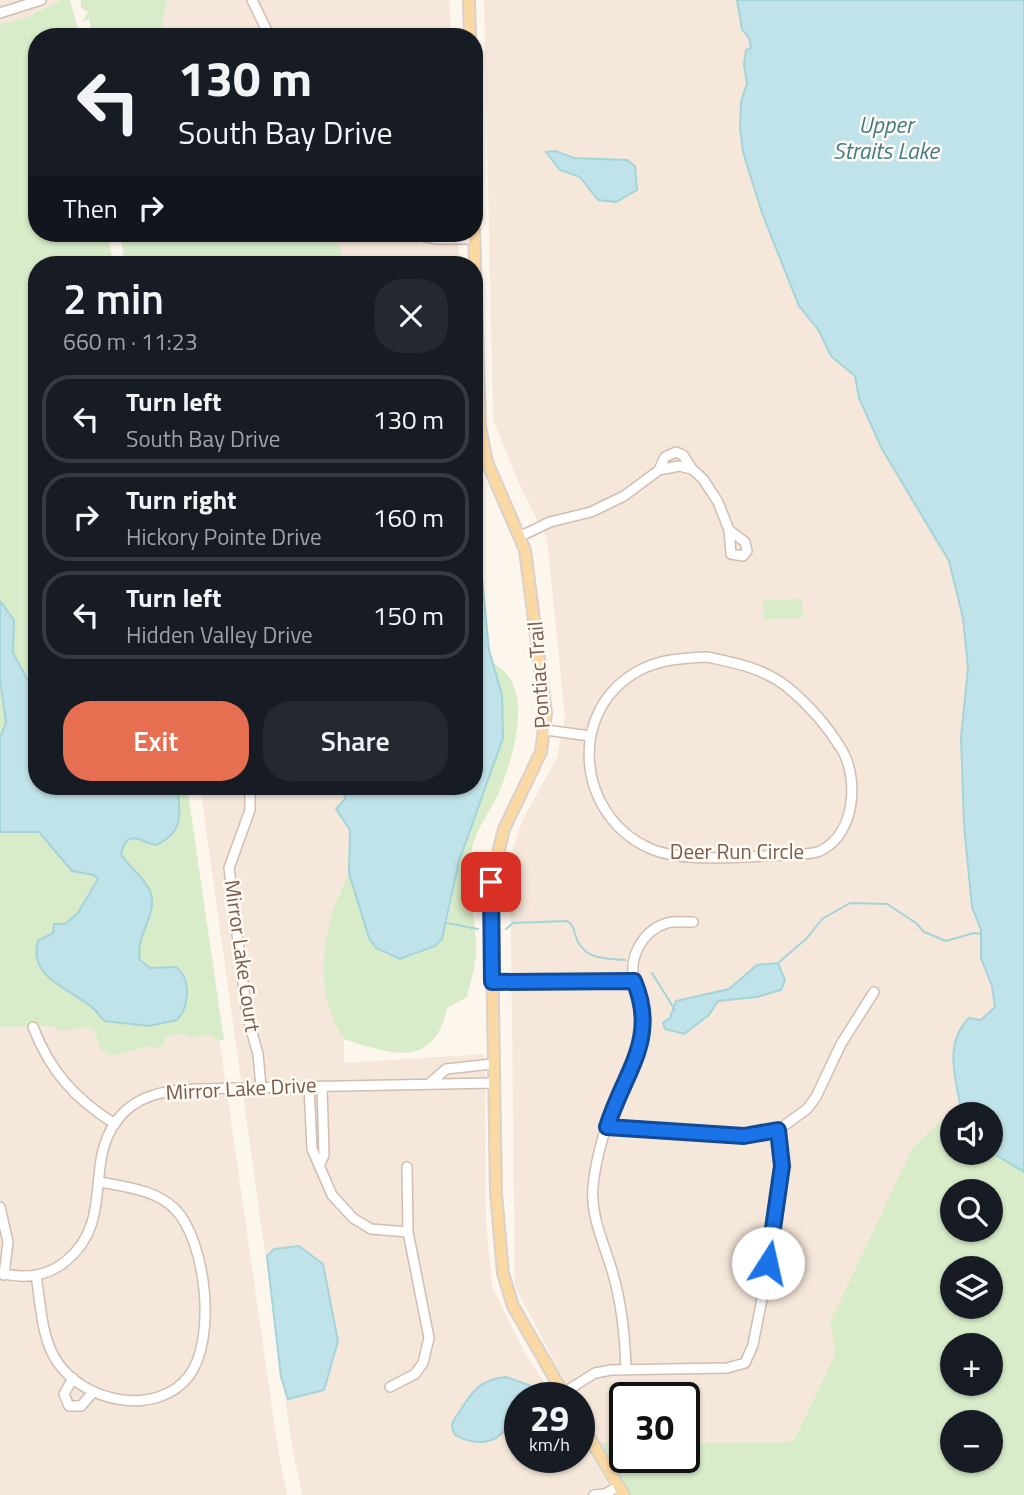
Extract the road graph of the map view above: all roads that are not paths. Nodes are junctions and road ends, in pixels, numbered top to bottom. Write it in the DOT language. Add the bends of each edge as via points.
graph roads {
  1 [pos="41,0"];
  2 [pos="252,0"];
  3 [pos="469,0"];
  4 [pos="0,13"];
  5 [pos="266,28"];
  6 [pos="470,28"];
  7 [pos="483,438"];
  8 [pos="692,469"];
  9 [pos="659,470"];
  10 [pos="729,530"];
  11 [pos="521,536"];
  12 [pos="546,730"];
  13 [pos="590,736"];
  14 [pos="250,795"];
  15 [pos="693,922"];
  16 [pos="634,981"];
  17 [pos="492,982"];
  18 [pos="874,992"];
  19 [pos="33,1027"];
  20 [pos="492,1064"];
  21 [pos="430,1083"];
  22 [pos="493,1083"];
  23 [pos="309,1086"];
  24 [pos="322,1086"];
  25 [pos="261,1087"];
  26 [pos="114,1124"];
  27 [pos="607,1127"];
  28 [pos="778,1130"];
  29 [pos="311,1133"];
  30 [pos="324,1133"];
  31 [pos="320,1164"];
  32 [pos="407,1167"];
  33 [pos="100,1182"];
  34 [pos="0,1207"];
  35 [pos="408,1232"];
  36 [pos="2,1274"];
  37 [pos="36,1276"];
  38 [pos="626,1369"];
  39 [pos="73,1378"];
  40 [pos="556,1382"];
  41 [pos="583,1382"];
  42 [pos="390,1387"];
  43 [pos="93,1392"];
  44 [pos="595,1447"];
  45 [pos="622,1491"];
  46 [pos="594,1495"];
  1 -- 4 [label="street"];
  2 -- 5 [label="street"];
  3 -- 6 [label="main road"];
  7 -- 11 [label="main road, Pontiac Trail" via="494,481"];
  8 -- 9 [label="street" via="674,466"];
  8 -- 9 [label="street" via="676,452 665,457"];
  8 -- 10 [label="street" via="709,487"];
  9 -- 11 [label="street" via="606,506 550,522"];
  11 -- 12 [label="main road, Pontiac Trail"];
  12 -- 13 [label="street"];
  12 -- 17 [label="main road, Pontiac Trail" via="494,863"];
  13 -- 13 [label="street, Deer Run Circle" via="608,696 639,671 680,659 735,662 773,678 812,712 843,752 852,786 851,804 836,839 821,851 665,854 631,838 600,804 588,768"];
  14 -- 25 [label="street, Mirror Lake Court" via="250,810 229,868"];
  15 -- 16 [label="street" via="669,922 645,936 634,962"];
  16 -- 17 [label="street"];
  16 -- 27 [label="street" via="643,1008 644,1035"];
  17 -- 20 [label="main road, Pontiac Trail"];
  18 -- 28 [label="street" via="841,1044 816,1097"];
  19 -- 26 [label="street" via="45,1057 66,1087"];
  20 -- 21 [label="street, Mirror Lake Drive" via="446,1069"];
  20 -- 22 [label="main road, Pontiac Trail"];
  21 -- 22 [label="street, Mirror Lake Drive"];
  21 -- 24 [label="street, Mirror Lake Drive"];
  22 -- 40 [label="main road, Pontiac Trail" via="503,1273 513,1306"];
  23 -- 24 [label="street, Mirror Lake Drive"];
  23 -- 25 [label="street, Mirror Lake Drive"];
  23 -- 29 [label="street"];
  24 -- 30 [label="street"];
  25 -- 26 [label="street, Mirror Lake Drive" via="157,1092"];
  26 -- 33 [label="street"];
  27 -- 28 [label="street" via="744,1136"];
  27 -- 38 [label="street" via="593,1200 622,1313"];
  28 -- 38 [label="street" via="782,1166 778,1209 748,1358 740,1366 727,1368"];
  29 -- 30 [label="street"];
  29 -- 31 [label="street" via="312,1149"];
  30 -- 31 [label="street"];
  31 -- 35 [label="street" via="332,1195 353,1218 371,1228"];
  32 -- 35 [label="street"];
  33 -- 37 [label="street" via="94,1219 83,1245 63,1264"];
  33 -- 43 [label="street" via="145,1191 174,1208 196,1248 206,1320 198,1361 178,1387 142,1401"];
  34 -- 36 [label="street" via="8,1241"];
  35 -- 42 [label="street" via="429,1338 415,1374"];
  36 -- 37 [label="street"];
  37 -- 39 [label="street" via="50,1347"];
  38 -- 41 [label="street" via="595,1373"];
  39 -- 43 [label="street"];
  39 -- 43 [label="street" via="64,1395 69,1406 81,1406"];
  44 -- 45 [label="main road"];
  45 -- 46 [label="street"];
}
